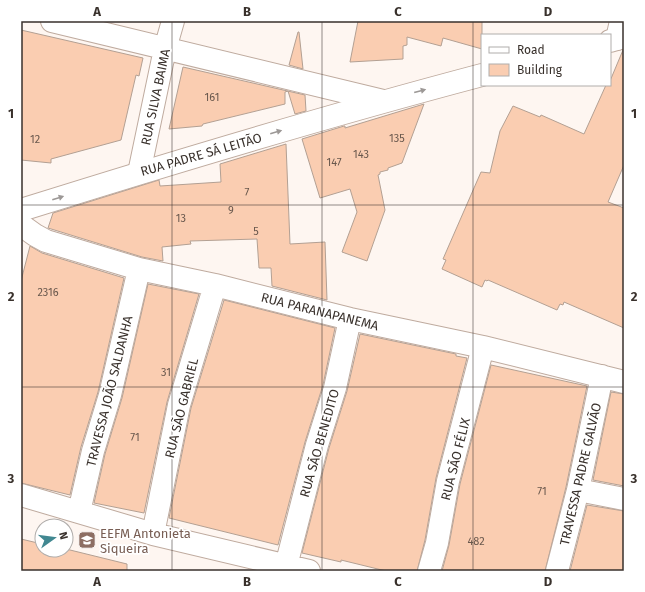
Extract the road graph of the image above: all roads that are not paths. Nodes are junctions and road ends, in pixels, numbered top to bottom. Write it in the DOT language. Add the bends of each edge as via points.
graph roads {
  1 [pos="52,21"];
  2 [pos="173,21"];
  3 [pos="165,49"];
  4 [pos="481,75"];
  5 [pos="382,101"];
  6 [pos="139,173"];
  7 [pos="21,210"];
  8 [pos="21,225"];
  9 [pos="139,269"];
  10 [pos="215,285"];
  11 [pos="350,319"];
  12 [pos="483,347"];
  13 [pos="602,376"];
  14 [pos="624,382"];
  15 [pos="578,490"];
  16 [pos="21,495"];
  17 [pos="624,499"];
  18 [pos="78,512"];
  19 [pos="153,534"];
  20 [pos="286,566"];
  21 [pos="309,571"];
  22 [pos="430,571"];
  23 [pos="557,571"];
  1 -- 3 [label="street, RUA PADRE SÁ LEITÃO"];
  2 -- 3 [label="street, RUA SILVA BAIMA"];
  3 -- 5 [label="street, RUA PADRE SÁ LEITÃO"];
  3 -- 6 [label="street, RUA SILVA BAIMA"];
  5 -- 4 [label="street, RUA PADRE SÁ LEITÃO, one-way"];
  6 -- 5 [label="street, RUA PADRE SÁ LEITÃO, one-way"];
  7 -- 6 [label="street, RUA PADRE SÁ LEITÃO, one-way"];
  8 -- 9 [label="street, RUA PARANAPANEMA" via="46,240"];
  9 -- 10 [label="street, RUA PARANAPANEMA"];
  9 -- 18 [label="street, TRAVESSA JOÃO SALDANHA" via="110,395"];
  10 -- 11 [label="street, RUA PARANAPANEMA"];
  10 -- 19 [label="street, RUA SÃO GABRIEL" via="179,405"];
  11 -- 12 [label="street, RUA PARANAPANEMA"];
  11 -- 20 [label="street, RUA SÃO BENEDITO" via="335,388 317,445"];
  12 -- 13 [label="street, RUA PARANAPANEMA"];
  12 -- 22 [label="street, RUA SÃO FÉLIX" via="448,481"];
  13 -- 14 [label="street, RUA PARANAPANEMA"];
  13 -- 15 [label="street, TRAVESSA PADRE GALVÃO"];
  15 -- 17 [label="street"];
  15 -- 23 [label="street, TRAVESSA PADRE GALVÃO"];
  16 -- 18 [label="street"];
  18 -- 19 [label="street"];
  19 -- 20 [label="street"];
  20 -- 21 [label="street"];
}
